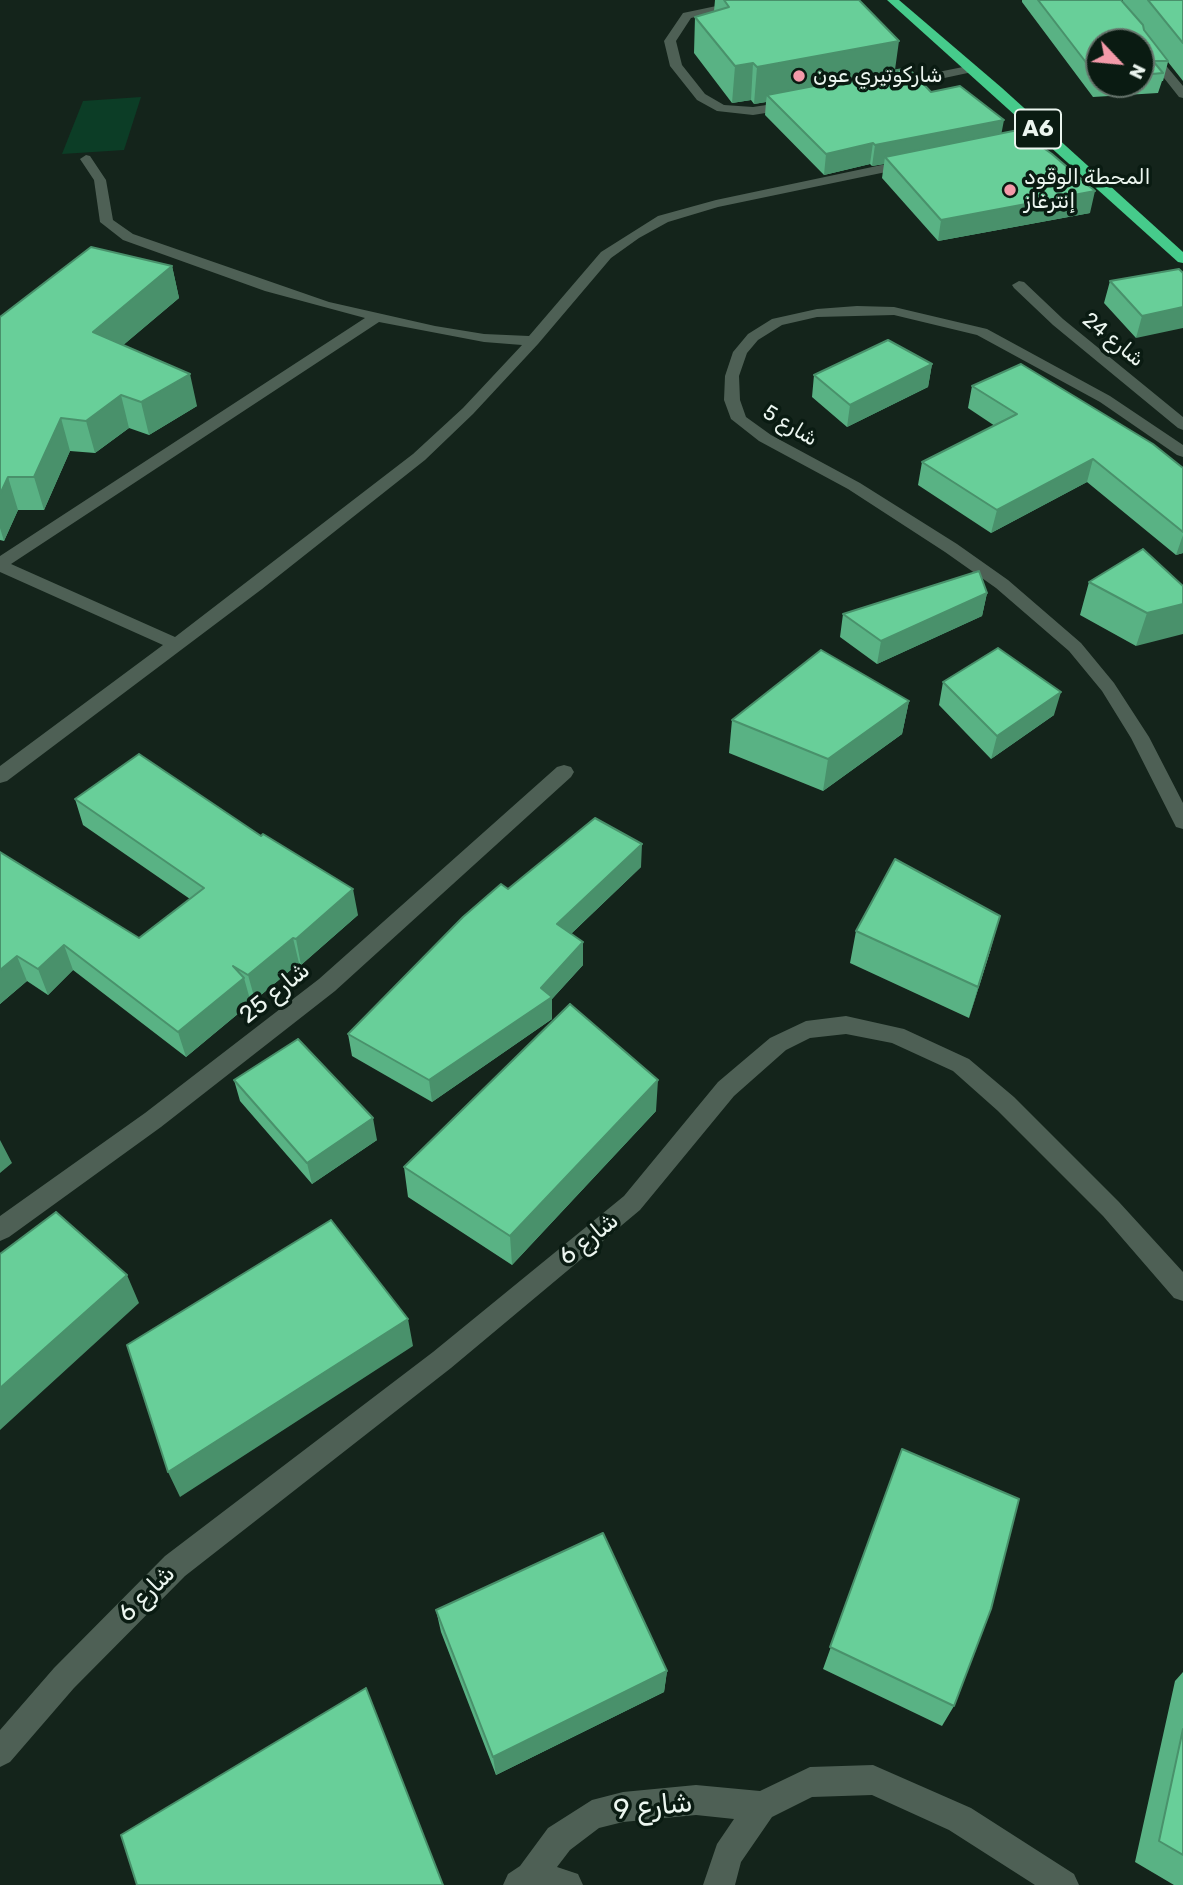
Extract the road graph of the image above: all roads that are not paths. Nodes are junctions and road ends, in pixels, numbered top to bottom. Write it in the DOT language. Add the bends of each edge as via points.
graph roads {
  1 [pos="762,0"];
  2 [pos="892,0"];
  3 [pos="1155,59"];
  4 [pos="973,69"];
  5 [pos="877,88"];
  6 [pos="1183,94"];
  7 [pos="809,102"];
  8 [pos="1046,138"];
  9 [pos="995,148"];
  10 [pos="86,159"];
  11 [pos="929,160"];
  12 [pos="1183,258"];
  13 [pos="1019,285"];
  14 [pos="378,316"];
  15 [pos="533,341"];
  16 [pos="1183,425"];
  17 [pos="1183,453"];
  18 [pos="0,565"];
  19 [pos="176,644"];
  20 [pos="564,772"];
  21 [pos="0,776"];
  22 [pos="1183,822"];
  23 [pos="0,1230"];
  24 [pos="1183,1290"];
  25 [pos="0,1752"];
  26 [pos="761,1806"];
  27 [pos="525,1881"];
  28 [pos="567,1885"];
  29 [pos="719,1885"];
  30 [pos="1063,1885"];
  1 -- 7 [label="street" via="687,15 670,41 676,66 701,97 721,108 753,111"];
  2 -- 4 [label="highway, A6"];
  3 -- 6 [label="street"];
  4 -- 5 [label="street"];
  4 -- 8 [label="highway, A6"];
  8 -- 9 [label="street"];
  8 -- 12 [label="highway, A6"];
  10 -- 14 [label="street" via="100,180 107,222 128,237 270,288"];
  11 -- 15 [label="street" via="727,201 663,219 606,255"];
  13 -- 16 [label="street, شارع 24"];
  14 -- 15 [label="street" via="484,338"];
  14 -- 18 [label="street"];
  15 -- 19 [label="street" via="419,457"];
  17 -- 22 [label="street, شارع 5" via="1105,399 1015,348 982,332 932,318 857,310 777,322 740,352 732,376 732,400 739,419 951,548 1002,584 1075,647 1140,737"];
  18 -- 19 [label="street"];
  19 -- 21 [label="street"];
  20 -- 23 [label="street, شارع 25" via="316,994"];
  24 -- 25 [label="street, شارع 6" via="1111,1209 961,1065 896,1035 846,1025 806,1030 778,1044 726,1089 632,1203 442,1360 174,1566 64,1678"];
  26 -- 27 [label="street, شارع 9" via="696,1800 592,1815 559,1839"];
  26 -- 29 [label="street" via="728,1855"];
  26 -- 30 [label="street" via="810,1782 873,1780 960,1819"];
  27 -- 28 [label="street, شارع 9"];
}
